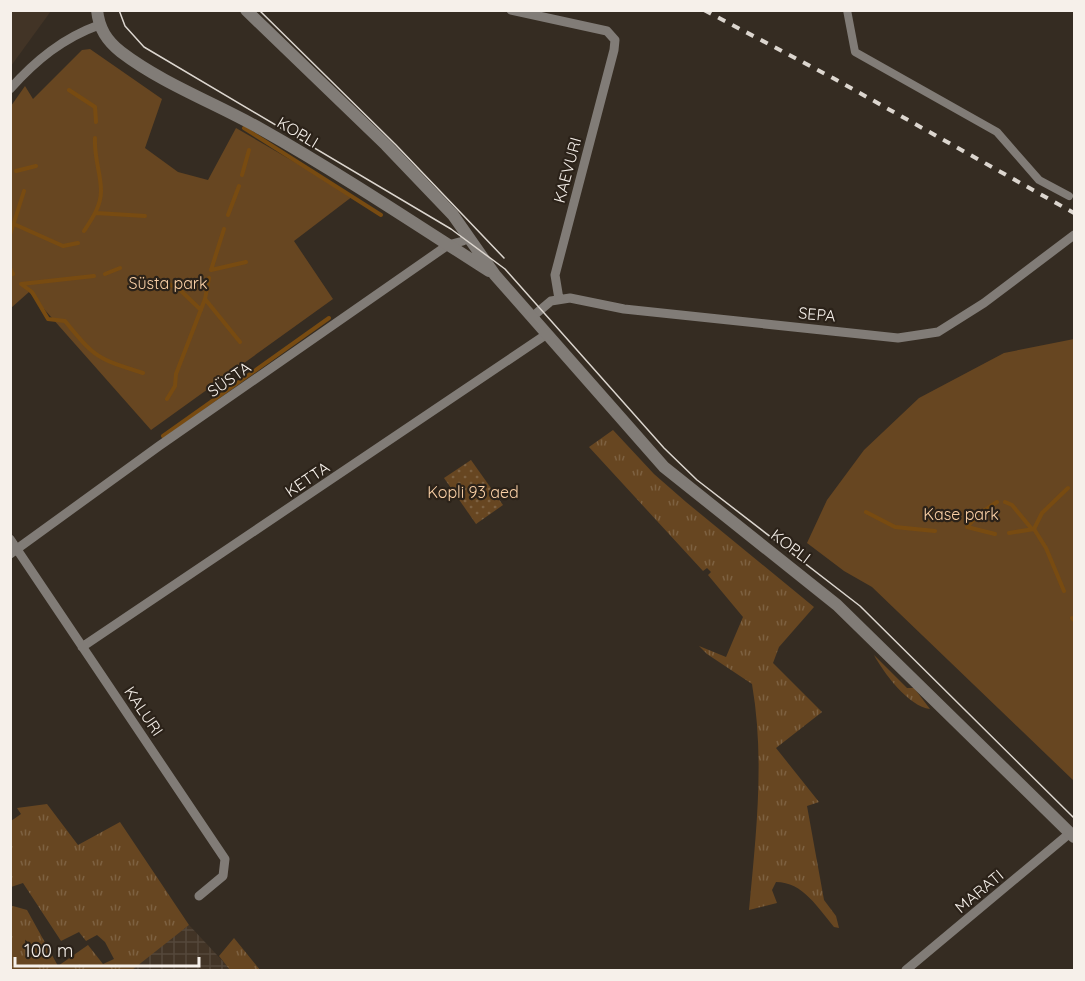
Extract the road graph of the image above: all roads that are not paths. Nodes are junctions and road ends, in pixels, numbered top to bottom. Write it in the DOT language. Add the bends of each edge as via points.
graph roads {
  1 [pos="97,10"];
  2 [pos="246,10"];
  3 [pos="512,10"];
  4 [pos="847,10"];
  5 [pos="99,25"];
  6 [pos="10,89"];
  7 [pos="1069,196"];
  8 [pos="467,234"];
  9 [pos="1074,235"];
  10 [pos="448,245"];
  11 [pos="495,275"];
  12 [pos="559,299"];
  13 [pos="532,317"];
  14 [pos="547,334"];
  15 [pos="10,539"];
  16 [pos="14,551"];
  17 [pos="82,647"];
  18 [pos="1072,835"];
  19 [pos="199,896"];
  20 [pos="906,970"];
  1 -- 5 [label="street"];
  2 -- 8 [label="street, KOPLI" via="386,145"];
  3 -- 12 [label="street, KAEVURI" via="607,31 615,40 555,275"];
  4 -- 7 [label="street" via="855,52 997,132 1039,180"];
  5 -- 6 [label="street" via="53,47"];
  5 -- 10 [label="street, KOPLI" via="122,53 261,129"];
  8 -- 10 [label="street, SÜSTA" via="463,241"];
  8 -- 11 [label="street, KOPLI"];
  9 -- 12 [label="street, SEPA" via="984,303 938,332 898,338"];
  10 -- 11 [label="street, KOPLI"];
  10 -- 16 [label="street, SÜSTA"];
  11 -- 13 [label="street, KOPLI"];
  12 -- 13 [label="street"];
  13 -- 14 [label="street, KOPLI"];
  14 -- 17 [label="street, KETTA"];
  14 -- 18 [label="street, KOPLI" via="664,467 807,579 867,632"];
  15 -- 16 [label="street, KALURI"];
  16 -- 17 [label="street, KALURI"];
  17 -- 19 [label="street, KALURI" via="225,859 222,876"];
  18 -- 20 [label="street, MARATI"];
}
